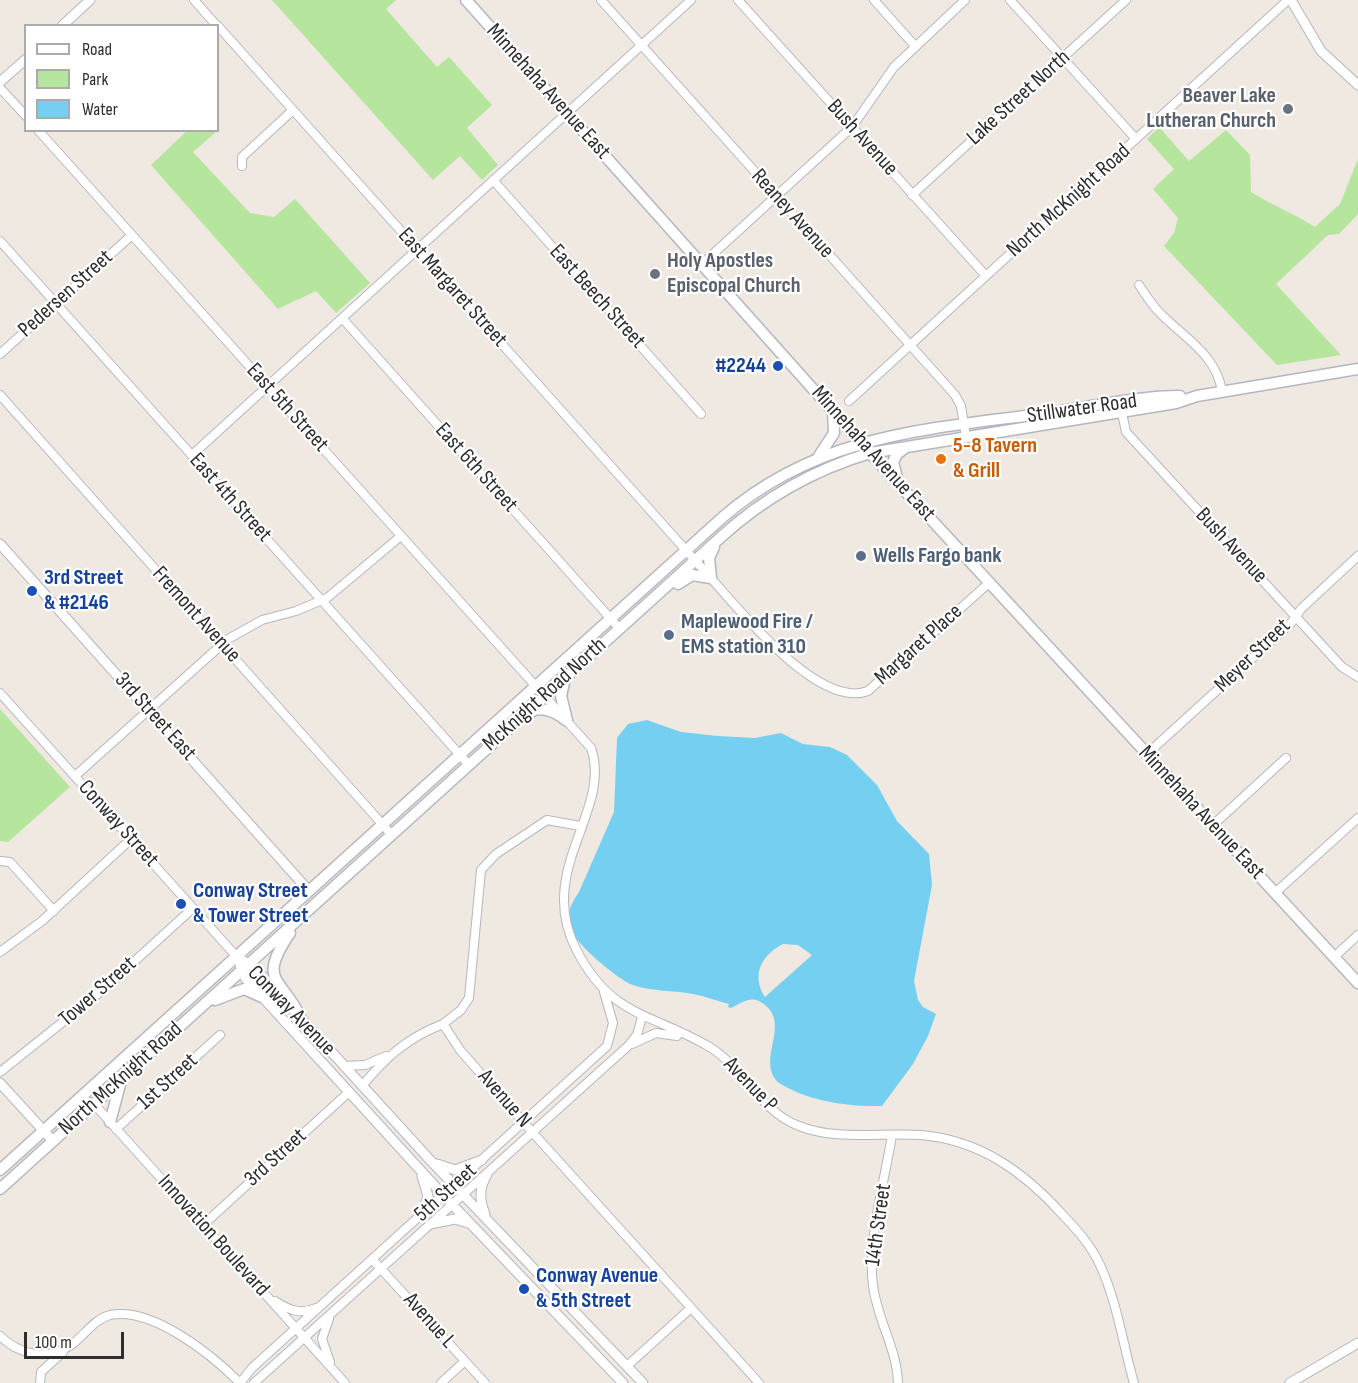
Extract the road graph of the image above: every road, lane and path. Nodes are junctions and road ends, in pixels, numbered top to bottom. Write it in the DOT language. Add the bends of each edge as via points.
graph roads {
  1 [pos="90,0"];
  2 [pos="194,0"];
  3 [pos="466,0"];
  4 [pos="601,0"];
  5 [pos="692,0"];
  6 [pos="738,0"];
  7 [pos="874,0"];
  8 [pos="965,0"];
  9 [pos="1010,0"];
  10 [pos="1125,0"];
  11 [pos="1289,0"];
  12 [pos="64,24"];
  13 [pos="215,24"];
  14 [pos="219,28"];
  15 [pos="642,45"];
  16 [pos="915,46"];
  17 [pos="1063,58"];
  18 [pos="24,60"];
  19 [pos="0,82"];
  20 [pos="1358,85"];
  21 [pos="0,88"];
  22 [pos="293,110"];
  23 [pos="566,113"];
  24 [pos="24,114"];
  25 [pos="852,127"];
  26 [pos="40,132"];
  27 [pos="1136,139"];
  28 [pos="242,166"];
  29 [pos="493,180"];
  30 [pos="912,195"];
  31 [pos="776,196"];
  32 [pos="132,235"];
  33 [pos="0,241"];
  34 [pos="417,249"];
  35 [pos="702,264"];
  36 [pos="986,276"];
  37 [pos="1139,285"];
  38 [pos="56,304"];
  39 [pos="342,318"];
  40 [pos="910,345"];
  41 [pos="0,354"];
  42 [pos="1358,369"];
  43 [pos="267,387"];
  44 [pos="1222,391"];
  45 [pos="0,395"];
  46 [pos="849,401"];
  47 [pos="1120,408"];
  48 [pos="833,411"];
  49 [pos="701,414"];
  50 [pos="964,424"];
  51 [pos="966,437"];
  52 [pos="861,443"];
  53 [pos="906,447"];
  54 [pos="870,453"];
  55 [pos="192,455"];
  56 [pos="818,457"];
  57 [pos="901,487"];
  58 [pos="401,536"];
  59 [pos="721,537"];
  60 [pos="0,544"];
  61 [pos="686,550"];
  62 [pos="1358,556"];
  63 [pos="695,561"];
  64 [pos="711,578"];
  65 [pos="990,582"];
  66 [pos="999,592"];
  67 [pos="978,593"];
  68 [pos="655,597"];
  69 [pos="321,601"];
  70 [pos="1296,616"];
  71 [pos="610,618"];
  72 [pos="619,628"];
  73 [pos="222,644"];
  74 [pos="565,677"];
  75 [pos="1358,677"];
  76 [pos="535,686"];
  77 [pos="0,693"];
  78 [pos="544,696"];
  79 [pos="148,709"];
  80 [pos="521,717"];
  81 [pos="567,721"];
  82 [pos="1148,754"];
  83 [pos="460,755"];
  84 [pos="1286,758"];
  85 [pos="469,765"];
  86 [pos="75,776"];
  87 [pos="1358,818"];
  88 [pos="382,824"];
  89 [pos="1213,825"];
  90 [pos="580,826"];
  91 [pos="392,834"];
  92 [pos="131,839"];
  93 [pos="0,861"];
  94 [pos="309,891"];
  95 [pos="1275,893"];
  96 [pos="193,908"];
  97 [pos="54,910"];
  98 [pos="299,918"];
  99 [pos="1358,934"];
  100 [pos="0,952"];
  101 [pos="236,956"];
  102 [pos="1334,957"];
  103 [pos="245,967"];
  104 [pos="1358,983"];
  105 [pos="603,987"];
  106 [pos="262,997"];
  107 [pos="190,1017"];
  108 [pos="642,1017"];
  109 [pos="302,1021"];
  110 [pos="442,1024"];
  111 [pos="291,1028"];
  112 [pos="220,1035"];
  113 [pos="693,1039"];
  114 [pos="628,1046"];
  115 [pos="387,1056"];
  116 [pos="344,1066"];
  117 [pos="0,1072"];
  118 [pos="122,1078"];
  119 [pos="355,1078"];
  120 [pos="0,1083"];
  121 [pos="362,1086"];
  122 [pos="349,1092"];
  123 [pos="75,1102"];
  124 [pos="94,1104"];
  125 [pos="524,1123"];
  126 [pos="113,1126"];
  127 [pos="44,1130"];
  128 [pos="532,1132"];
  129 [pos="892,1135"];
  130 [pos="53,1141"];
  131 [pos="430,1160"];
  132 [pos="482,1160"];
  133 [pos="416,1166"];
  134 [pos="0,1170"];
  135 [pos="487,1174"];
  136 [pos="454,1185"];
  137 [pos="0,1189"];
  138 [pos="443,1195"];
  139 [pos="464,1195"];
  140 [pos="452,1204"];
  141 [pos="422,1214"];
  142 [pos="489,1222"];
  143 [pos="430,1224"];
  144 [pos="203,1225"];
  145 [pos="472,1225"];
  146 [pos="372,1259"];
  147 [pos="381,1269"];
  148 [pos="267,1296"];
  149 [pos="321,1306"];
  150 [pos="691,1308"];
  151 [pos="332,1313"];
  152 [pos="296,1328"];
  153 [pos="0,1336"];
  154 [pos="305,1338"];
  155 [pos="1358,1343"];
  156 [pos="71,1345"];
  157 [pos="465,1361"];
  158 [pos="627,1366"];
  159 [pos="332,1369"];
  160 [pos="40,1378"];
  161 [pos="240,1383"];
  162 [pos="254,1383"];
  163 [pos="345,1383"];
  164 [pos="441,1383"];
  165 [pos="485,1383"];
  166 [pos="623,1383"];
  167 [pos="642,1383"];
  168 [pos="759,1383"];
  169 [pos="898,1383"];
  170 [pos="1134,1383"];
  171 [pos="1290,1383"];
  1 -- 12 [label="street"];
  2 -- 13 [label="street, East Margaret Street"];
  3 -- 23 [label="main road, Minnehaha Avenue East"];
  4 -- 15 [label="street, Reaney Avenue"];
  5 -- 15 [label="street"];
  6 -- 25 [label="street, Bush Avenue"];
  7 -- 16 [label="street"];
  8 -- 16 [label="street"];
  9 -- 17 [label="street"];
  10 -- 17 [label="street, Lake Street North"];
  11 -- 20 [label="street" via="1321,51"];
  11 -- 27 [label="street, North McKnight Road"];
  14 -- 22 [label="street, East Margaret Street"];
  15 -- 23 [label="street"];
  15 -- 31 [label="street, Reaney Avenue"];
  16 -- 25 [label="street" via="894,67"];
  17 -- 27 [label="street"];
  17 -- 30 [label="street, Lake Street North"];
  18 -- 19 [label="street"];
  21 -- 24 [label="street"];
  22 -- 28 [label="street" via="242,157"];
  22 -- 34 [label="street, East Margaret Street"];
  23 -- 29 [label="street"];
  23 -- 35 [label="main road, Minnehaha Avenue East"];
  25 -- 30 [label="street, Bush Avenue"];
  25 -- 31 [label="street"];
  26 -- 32 [label="street, East 5th Street"];
  27 -- 36 [label="street, North McKnight Road"];
  29 -- 34 [label="street"];
  29 -- 49 [label="street, East Beech Street"];
  30 -- 36 [label="street, Bush Avenue"];
  31 -- 35 [label="street"];
  31 -- 40 [label="street, Reaney Avenue"];
  32 -- 38 [label="street, Pedersen Street"];
  32 -- 43 [label="street, East 5th Street"];
  33 -- 38 [label="street, East 4th Street"];
  34 -- 39 [label="street"];
  34 -- 61 [label="street, East Margaret Street"];
  35 -- 48 [label="main road, Minnehaha Avenue East"];
  36 -- 40 [label="street, North McKnight Road"];
  37 -- 44 [label="street" via="1161,315 1209,359 1220,378"];
  38 -- 41 [label="street, Pedersen Street"];
  38 -- 55 [label="street, East 4th Street"];
  39 -- 43 [label="street"];
  39 -- 71 [label="street, East 6th Street"];
  40 -- 46 [label="street, North McKnight Road"];
  40 -- 50 [label="street, Reaney Avenue" via="958,400"];
  42 -- 44 [label="main road, Stillwater Road"];
  43 -- 55 [label="street"];
  43 -- 58 [label="street, East 5th Street"];
  44 -- 47 [label="main road, Stillwater Road"];
  45 -- 73 [label="street, Fremont Avenue"];
  47 -- 50 [label="main road, Stillwater Road"];
  47 -- 51 [label="main road, Stillwater Road"];
  47 -- 70 [label="street, Bush Avenue" via="1126,432"];
  48 -- 52 [label="main road, Minnehaha Avenue East"];
  48 -- 56 [label="main road" via="834,433"];
  50 -- 51 [label="street, Reaney Avenue"];
  50 -- 52 [label="main road, Stillwater Road"];
  51 -- 53 [label="main road, Stillwater Road"];
  52 -- 54 [label="main road, Minnehaha Avenue East"];
  52 -- 56 [label="main road, McKnight Road North"];
  53 -- 54 [label="main road, Stillwater Road"];
  53 -- 57 [label="main road" via="893,462"];
  54 -- 57 [label="main road, Minnehaha Avenue East"];
  54 -- 59 [label="main road, McKnight Road North" via="789,486 754,508"];
  55 -- 69 [label="street, East 4th Street"];
  56 -- 61 [label="main road, McKnight Road North" via="750,495"];
  57 -- 65 [label="main road, Minnehaha Avenue East"];
  58 -- 69 [label="street"];
  58 -- 76 [label="street, East 5th Street"];
  59 -- 63 [label="main road, McKnight Road North"];
  59 -- 64 [label="main road" via="709,558"];
  60 -- 79 [label="street, 3rd Street East"];
  61 -- 63 [label="street, East Margaret Street"];
  61 -- 71 [label="main road, McKnight Road North"];
  62 -- 70 [label="street, Meyer Street"];
  63 -- 64 [label="street, Margaret Place"];
  63 -- 68 [label="main road, McKnight Road North"];
  64 -- 67 [label="street, Margaret Place" via="790,661 830,687 857,695 876,685"];
  64 -- 68 [label="main road" via="692,575"];
  65 -- 66 [label="main road, Minnehaha Avenue East"];
  65 -- 67 [label="street, Margaret Place"];
  66 -- 67 [label="street, Margaret Place"];
  66 -- 82 [label="main road, Minnehaha Avenue East"];
  68 -- 72 [label="main road, McKnight Road North"];
  69 -- 73 [label="street" via="262,620"];
  69 -- 83 [label="street, East 4th Street"];
  70 -- 75 [label="street, Bush Avenue" via="1342,667"];
  70 -- 82 [label="street, Meyer Street"];
  71 -- 72 [label="street, East 6th Street"];
  71 -- 76 [label="main road, McKnight Road North"];
  72 -- 74 [label="main road, McKnight Road North"];
  73 -- 79 [label="street"];
  73 -- 88 [label="street, Fremont Avenue"];
  74 -- 78 [label="main road, McKnight Road North"];
  74 -- 81 [label="main road" via="561,696"];
  76 -- 78 [label="street, East 5th Street"];
  76 -- 83 [label="main road, McKnight Road North"];
  77 -- 86 [label="street, Conway Street"];
  78 -- 80 [label="main road, McKnight Road North"];
  78 -- 81 [label="street, Avenue P"];
  79 -- 86 [label="street"];
  79 -- 94 [label="street, 3rd Street East"];
  80 -- 81 [label="main road" via="545,709"];
  80 -- 85 [label="main road, McKnight Road North"];
  81 -- 90 [label="street, Avenue P" via="585,739 595,760 595,782"];
  82 -- 89 [label="main road, Minnehaha Avenue East"];
  83 -- 85 [label="street, East 4th Street"];
  83 -- 88 [label="main road, McKnight Road North"];
  84 -- 89 [label="street"];
  85 -- 91 [label="main road, McKnight Road North"];
  86 -- 92 [label="street, Conway Street"];
  87 -- 95 [label="street"];
  88 -- 91 [label="street, Fremont Avenue"];
  88 -- 94 [label="main road, McKnight Road North"];
  89 -- 95 [label="main road, Minnehaha Avenue East"];
  90 -- 105 [label="street, Avenue P" via="566,873 564,912 575,948"];
  90 -- 110 [label="street" via="547,820 496,854 481,870 469,998 461,1010"];
  91 -- 98 [label="main road, McKnight Road North"];
  92 -- 96 [label="street, Conway Street"];
  92 -- 97 [label="street"];
  93 -- 97 [label="street" via="10,862"];
  94 -- 101 [label="main road, McKnight Road North"];
  95 -- 102 [label="main road, Minnehaha Avenue East"];
  96 -- 101 [label="street, Conway Street"];
  96 -- 117 [label="street, Tower Street" via="110,984"];
  97 -- 100 [label="street"];
  98 -- 103 [label="main road, McKnight Road North"];
  98 -- 109 [label="main road" via="272,968 275,980"];
  99 -- 102 [label="street"];
  101 -- 103 [label="street, Conway Avenue"];
  101 -- 123 [label="main road, North McKnight Road"];
  102 -- 104 [label="main road, Minnehaha Avenue East"];
  103 -- 106 [label="street, Conway Avenue" via="245,978"];
  103 -- 107 [label="main road, North McKnight Road"];
  103 -- 109 [label="street, Conway Avenue" via="256,969"];
  105 -- 108 [label="street, Avenue P"];
  105 -- 125 [label="street, 5th Street" via="613,1023 607,1046"];
  106 -- 107 [label="main road" via="235,990"];
  106 -- 111 [label="street, Conway Avenue"];
  107 -- 118 [label="main road, North McKnight Road"];
  108 -- 113 [label="street, Avenue P"];
  108 -- 114 [label="street, 5th Street" via="637,1035"];
  109 -- 116 [label="street, Conway Avenue"];
  110 -- 115 [label="street" via="417,1034"];
  110 -- 125 [label="street, Avenue N"];
  111 -- 119 [label="street" via="300,1030 348,1082"];
  111 -- 122 [label="street, Conway Avenue"];
  112 -- 126 [label="street, 1st Street"];
  113 -- 114 [label="street" via="656,1033"];
  113 -- 129 [label="street, Avenue P" via="720,1054 772,1111 799,1126 828,1134"];
  114 -- 128 [label="street, 5th Street"];
  115 -- 116 [label="street" via="364,1065"];
  115 -- 121 [label="street"];
  116 -- 119 [label="street, Conway Avenue"];
  118 -- 124 [label="main road, North McKnight Road"];
  118 -- 126 [label="main road"];
  119 -- 121 [label="street, Conway Avenue"];
  120 -- 127 [label="street"];
  121 -- 131 [label="street, Conway Avenue"];
  122 -- 133 [label="street, Conway Avenue"];
  122 -- 144 [label="street, 3rd Street"];
  123 -- 124 [label="street"];
  123 -- 127 [label="main road, North McKnight Road"];
  124 -- 126 [label="street, Innovation Boulevard"];
  124 -- 130 [label="main road, North McKnight Road"];
  125 -- 128 [label="street, Avenue N"];
  125 -- 132 [label="street, 5th Street"];
  126 -- 144 [label="street, Innovation Boulevard"];
  127 -- 130 [label="street"];
  127 -- 134 [label="main road, North McKnight Road"];
  128 -- 135 [label="street, 5th Street"];
  128 -- 150 [label="street, Avenue N"];
  129 -- 169 [label="street, 14th Street" via="871,1270 876,1302 894,1352"];
  129 -- 170 [label="street, Avenue P" via="921,1135 966,1144 1008,1165 1044,1193 1085,1239 1101,1266"];
  130 -- 137 [label="main road, North McKnight Road"];
  131 -- 132 [label="street" via="455,1170"];
  131 -- 136 [label="street, Conway Avenue"];
  132 -- 136 [label="street, 5th Street"];
  133 -- 138 [label="street, Conway Avenue"];
  133 -- 141 [label="street" via="427,1188"];
  135 -- 139 [label="street, 5th Street"];
  135 -- 142 [label="street" via="480,1202"];
  136 -- 138 [label="street, 5th Street"];
  136 -- 139 [label="street, Conway Avenue"];
  138 -- 140 [label="street, Conway Avenue"];
  138 -- 141 [label="street, 5th Street"];
  139 -- 140 [label="street, 5th Street"];
  139 -- 142 [label="street, Conway Avenue"];
  140 -- 143 [label="street, 5th Street"];
  140 -- 145 [label="street, Conway Avenue"];
  141 -- 146 [label="street, 5th Street"];
  142 -- 158 [label="street, Conway Avenue"];
  143 -- 145 [label="street" via="455,1219"];
  143 -- 147 [label="street, 5th Street"];
  144 -- 148 [label="street, Innovation Boulevard"];
  145 -- 166 [label="street, Conway Avenue"];
  146 -- 147 [label="street, Avenue L"];
  146 -- 149 [label="street, 5th Street"];
  147 -- 151 [label="street, 5th Street"];
  147 -- 157 [label="street, Avenue L"];
  148 -- 149 [label="street" via="291,1311"];
  148 -- 152 [label="street, Innovation Boulevard"];
  149 -- 152 [label="street, 5th Street"];
  150 -- 158 [label="street"];
  150 -- 168 [label="street, Avenue N"];
  151 -- 154 [label="street, 5th Street"];
  151 -- 159 [label="street" via="322,1339"];
  152 -- 154 [label="street, Innovation Boulevard"];
  152 -- 161 [label="street, 5th Street"];
  153 -- 156 [label="street" via="27,1353 56,1353"];
  154 -- 159 [label="street, Innovation Boulevard"];
  154 -- 162 [label="street, 5th Street"];
  155 -- 171 [label="street"];
  156 -- 160 [label="street"];
  156 -- 161 [label="street" via="101,1319 138,1315 207,1354"];
  157 -- 164 [label="street"];
  157 -- 165 [label="street, Avenue L"];
  158 -- 167 [label="street, Conway Avenue"];
  159 -- 163 [label="street, Innovation Boulevard"];
}
